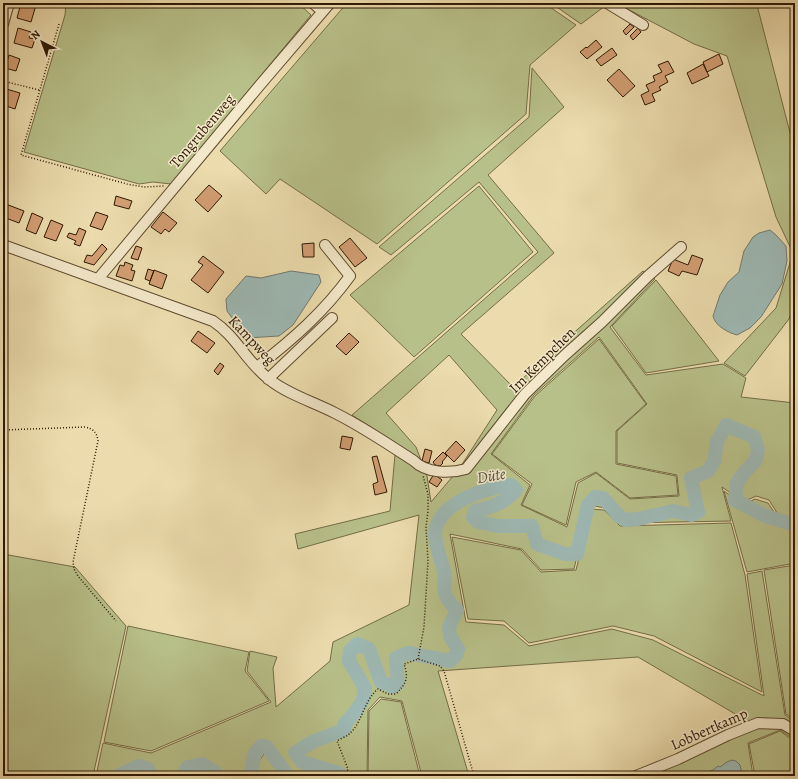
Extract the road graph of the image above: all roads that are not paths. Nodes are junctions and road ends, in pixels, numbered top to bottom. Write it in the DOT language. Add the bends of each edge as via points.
graph roads {
  1 [pos="9,3"];
  2 [pos="313,3"];
  3 [pos="330,3"];
  4 [pos="607,3"];
  5 [pos="322,11"];
  6 [pos="3,24"];
  7 [pos="643,25"];
  8 [pos="3,245"];
  9 [pos="325,245"];
  10 [pos="681,247"];
  11 [pos="98,279"];
  12 [pos="332,318"];
  13 [pos="257,367"];
  14 [pos="268,379"];
  15 [pos="420,467"];
  16 [pos="795,731"];
  17 [pos="636,776"];
  1 -- 6 [label="street"];
  2 -- 5 [label="street"];
  3 -- 5 [label="street, Tongrubenweg"];
  4 -- 7 [label="street"];
  5 -- 11 [label="street, Tongrubenweg"];
  8 -- 11 [label="street, Kampweg"];
  9 -- 13 [label="street" via="350,276 315,319"];
  10 -- 15 [label="street, Im Kempchen" via="525,394 466,470 436,471"];
  11 -- 13 [label="street, Kampweg" via="213,320 233,338"];
  12 -- 14 [label="street"];
  13 -- 14 [label="street, Kampweg"];
  14 -- 15 [label="street, Kampweg" via="370,432"];
  16 -- 17 [label="street, Lobbertkamp" via="783,724 758,723"];
}
